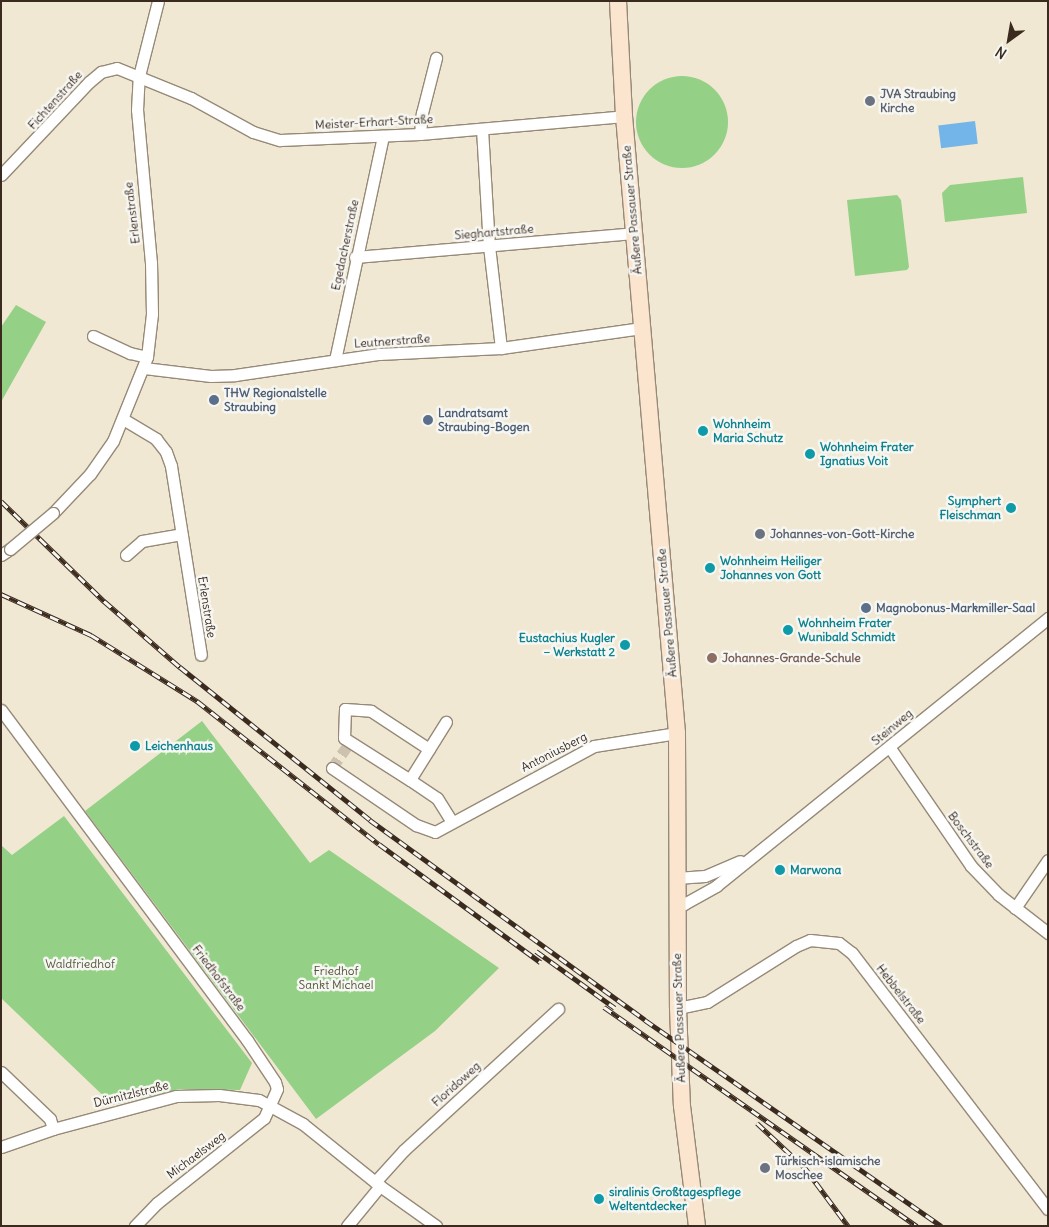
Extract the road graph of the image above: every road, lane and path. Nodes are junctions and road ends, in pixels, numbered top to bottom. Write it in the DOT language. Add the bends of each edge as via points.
graph roads {
  1 [pos="158,1"];
  2 [pos="618,1"];
  3 [pos="436,58"];
  4 [pos="139,76"];
  5 [pos="624,116"];
  6 [pos="482,129"];
  7 [pos="420,134"];
  8 [pos="383,136"];
  9 [pos="1,175"];
  10 [pos="634,233"];
  11 [pos="490,246"];
  12 [pos="355,257"];
  13 [pos="642,328"];
  14 [pos="93,336"];
  15 [pos="501,348"];
  16 [pos="335,360"];
  17 [pos="145,362"];
  18 [pos="123,419"];
  19 [pos="181,534"];
  20 [pos="4,552"];
  21 [pos="126,555"];
  22 [pos="1048,618"];
  23 [pos="201,656"];
  24 [pos="1,710"];
  25 [pos="446,722"];
  26 [pos="677,733"];
  27 [pos="890,748"];
  28 [pos="429,749"];
  29 [pos="332,768"];
  30 [pos="410,780"];
  31 [pos="452,822"];
  32 [pos="753,855"];
  33 [pos="1048,860"];
  34 [pos="676,878"];
  35 [pos="676,904"];
  36 [pos="1016,908"];
  37 [pos="1048,933"];
  38 [pos="678,1008"];
  39 [pos="558,1009"];
  40 [pos="1,1072"];
  41 [pos="272,1104"];
  42 [pos="53,1129"];
  43 [pos="1,1147"];
  44 [pos="378,1184"];
  45 [pos="1048,1208"];
  46 [pos="136,1226"];
  47 [pos="347,1226"];
  48 [pos="436,1226"];
  49 [pos="697,1226"];
  1 -- 4 [label="street, Erlenstraße"];
  2 -- 5 [label="main road, Äußere Passauer Straße"];
  3 -- 7 [label="street"];
  4 -- 8 [label="street, Meister-Erhart-Straße" via="191,98 237,125 268,138"];
  4 -- 9 [label="street, Fichtenstraße" via="117,68 101,72"];
  4 -- 17 [label="street, Erlenstraße" via="140,168 149,231 152,288"];
  5 -- 6 [label="street, Meister-Erhart-Straße"];
  5 -- 10 [label="main road, Äußere Passauer Straße"];
  6 -- 7 [label="street, Meister-Erhart-Straße"];
  6 -- 11 [label="street"];
  7 -- 8 [label="street, Meister-Erhart-Straße"];
  8 -- 12 [label="street, Egedacherstraße"];
  10 -- 11 [label="street, Sieghartstraße"];
  10 -- 13 [label="main road, Äußere Passauer Straße"];
  11 -- 12 [label="street, Sieghartstraße"];
  11 -- 15 [label="street"];
  12 -- 16 [label="street, Egedacherstraße"];
  13 -- 15 [label="street, Leutnerstraße"];
  13 -- 26 [label="main road, Äußere Passauer Straße"];
  14 -- 17 [label="street, Leutnerstraße"];
  15 -- 16 [label="street, Leutnerstraße" via="380,354"];
  16 -- 17 [label="street, Leutnerstraße" via="227,375"];
  17 -- 18 [label="street, Erlenstraße"];
  18 -- 19 [label="street, Erlenstraße" via="145,430 166,452"];
  18 -- 20 [label="street, Erlenstraße, bridge" via="102,458 53,513"];
  19 -- 21 [label="street" via="142,541"];
  19 -- 23 [label="street, Erlenstraße"];
  22 -- 27 [label="street, Steinweg"];
  24 -- 41 [label="street, Friedhofstraße" via="270,1071 277,1089"];
  25 -- 28 [label="street"];
  26 -- 31 [label="street, Antoniusberg" via="594,746"];
  26 -- 34 [label="main road, Äußere Passauer Straße"];
  27 -- 32 [label="street, Steinweg"];
  27 -- 36 [label="street, Boschstraße" via="967,861"];
  28 -- 30 [label="street"];
  28 -- 30 [label="street" via="371,711 345,709 344,738"];
  29 -- 31 [label="street, Antoniusberg" via="428,830 435,832"];
  30 -- 31 [label="street" via="437,798"];
  32 -- 34 [label="street, Steinweg" via="705,876"];
  32 -- 35 [label="street, Steinweg" via="702,895 684,904"];
  33 -- 36 [label="street"];
  34 -- 35 [label="main road, Äußere Passauer Straße"];
  35 -- 38 [label="main road, Äußere Passauer Straße"];
  36 -- 37 [label="street, Boschstraße"];
  38 -- 45 [label="street, Hebbelstraße" via="715,998 810,940 839,943 852,953"];
  38 -- 49 [label="main road, Äußere Passauer Straße" via="682,1106"];
  39 -- 44 [label="street, Floridoweg" via="404,1150"];
  40 -- 42 [label="street" via="50,1119"];
  41 -- 42 [label="street, Dürnitzlstraße" via="219,1095 176,1096"];
  41 -- 44 [label="street" via="303,1124"];
  41 -- 46 [label="street, Michaelsweg" via="264,1118 157,1203"];
  42 -- 43 [label="street, Dürnitzlstraße"];
  44 -- 47 [label="street, Floridoweg"];
  44 -- 48 [label="street"];
}
